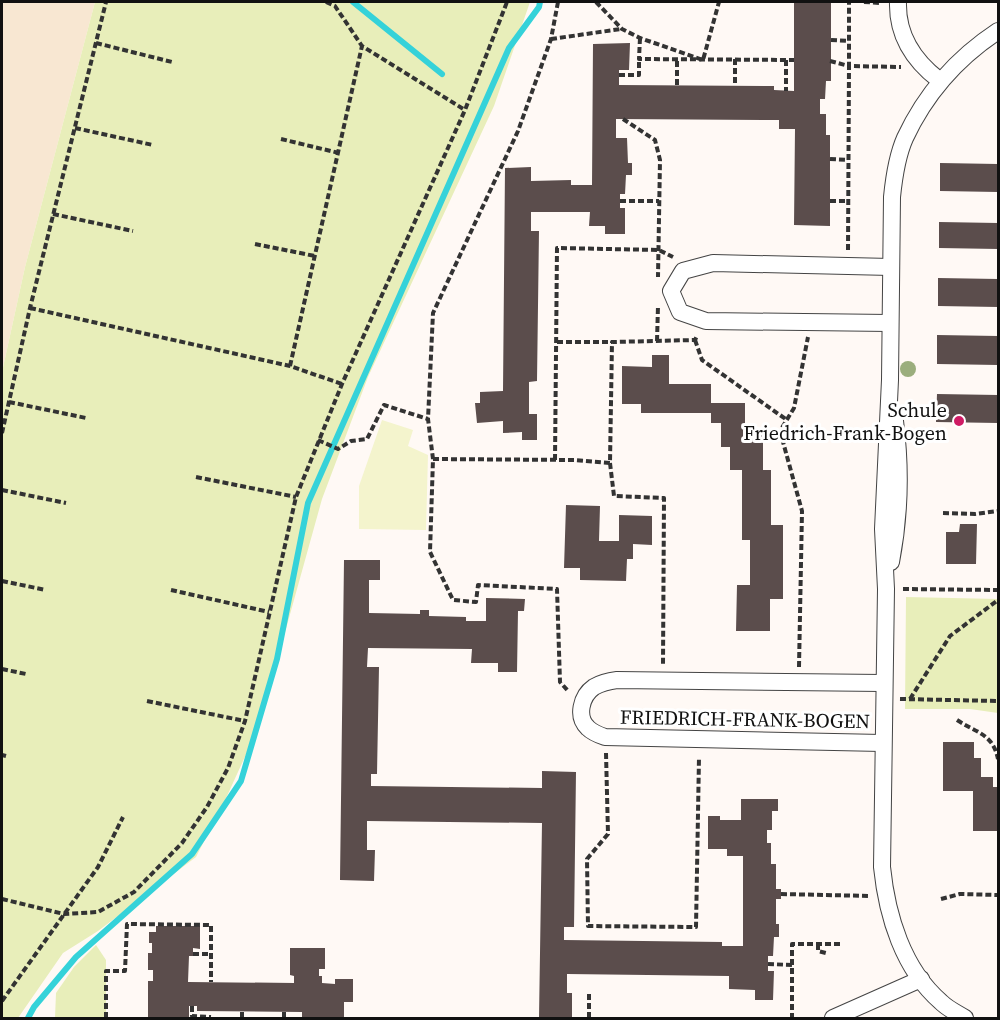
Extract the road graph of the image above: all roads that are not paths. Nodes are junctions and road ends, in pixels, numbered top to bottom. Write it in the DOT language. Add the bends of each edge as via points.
graph roads {
  1 [pos="898,2"];
  2 [pos="999,31"];
  3 [pos="939,80"];
  4 [pos="891,267"];
  5 [pos="890,323"];
  6 [pos="883,692"];
  7 [pos="882,742"];
  8 [pos="921,979"];
  9 [pos="833,1018"];
  10 [pos="964,1018"];
  1 -- 3 [label="street" via="902,33 922,67"];
  2 -- 3 [label="street, FRIEDRICH-FRANK-BOGEN" via="966,54"];
  3 -- 4 [label="street, FRIEDRICH-FRANK-BOGEN" via="904,139 896,169"];
  4 -- 5 [label="street, FRIEDRICH-FRANK-BOGEN"];
  4 -- 5 [label="street" via="713,263 683,271 671,291 680,312 706,321"];
  5 -- 6 [label="street, FRIEDRICH-FRANK-BOGEN" via="883,529"];
  6 -- 7 [label="street, FRIEDRICH-FRANK-BOGEN"];
  6 -- 7 [label="street, FRIEDRICH-FRANK-BOGEN" via="799,682 617,680 595,687 586,694 582,706 582,720 587,728 605,737"];
  7 -- 8 [label="street, FRIEDRICH-FRANK-BOGEN" via="885,896 904,953"];
  8 -- 9 [label="street"];
  8 -- 10 [label="street, FRIEDRICH-FRANK-BOGEN" via="941,1002"];
}
